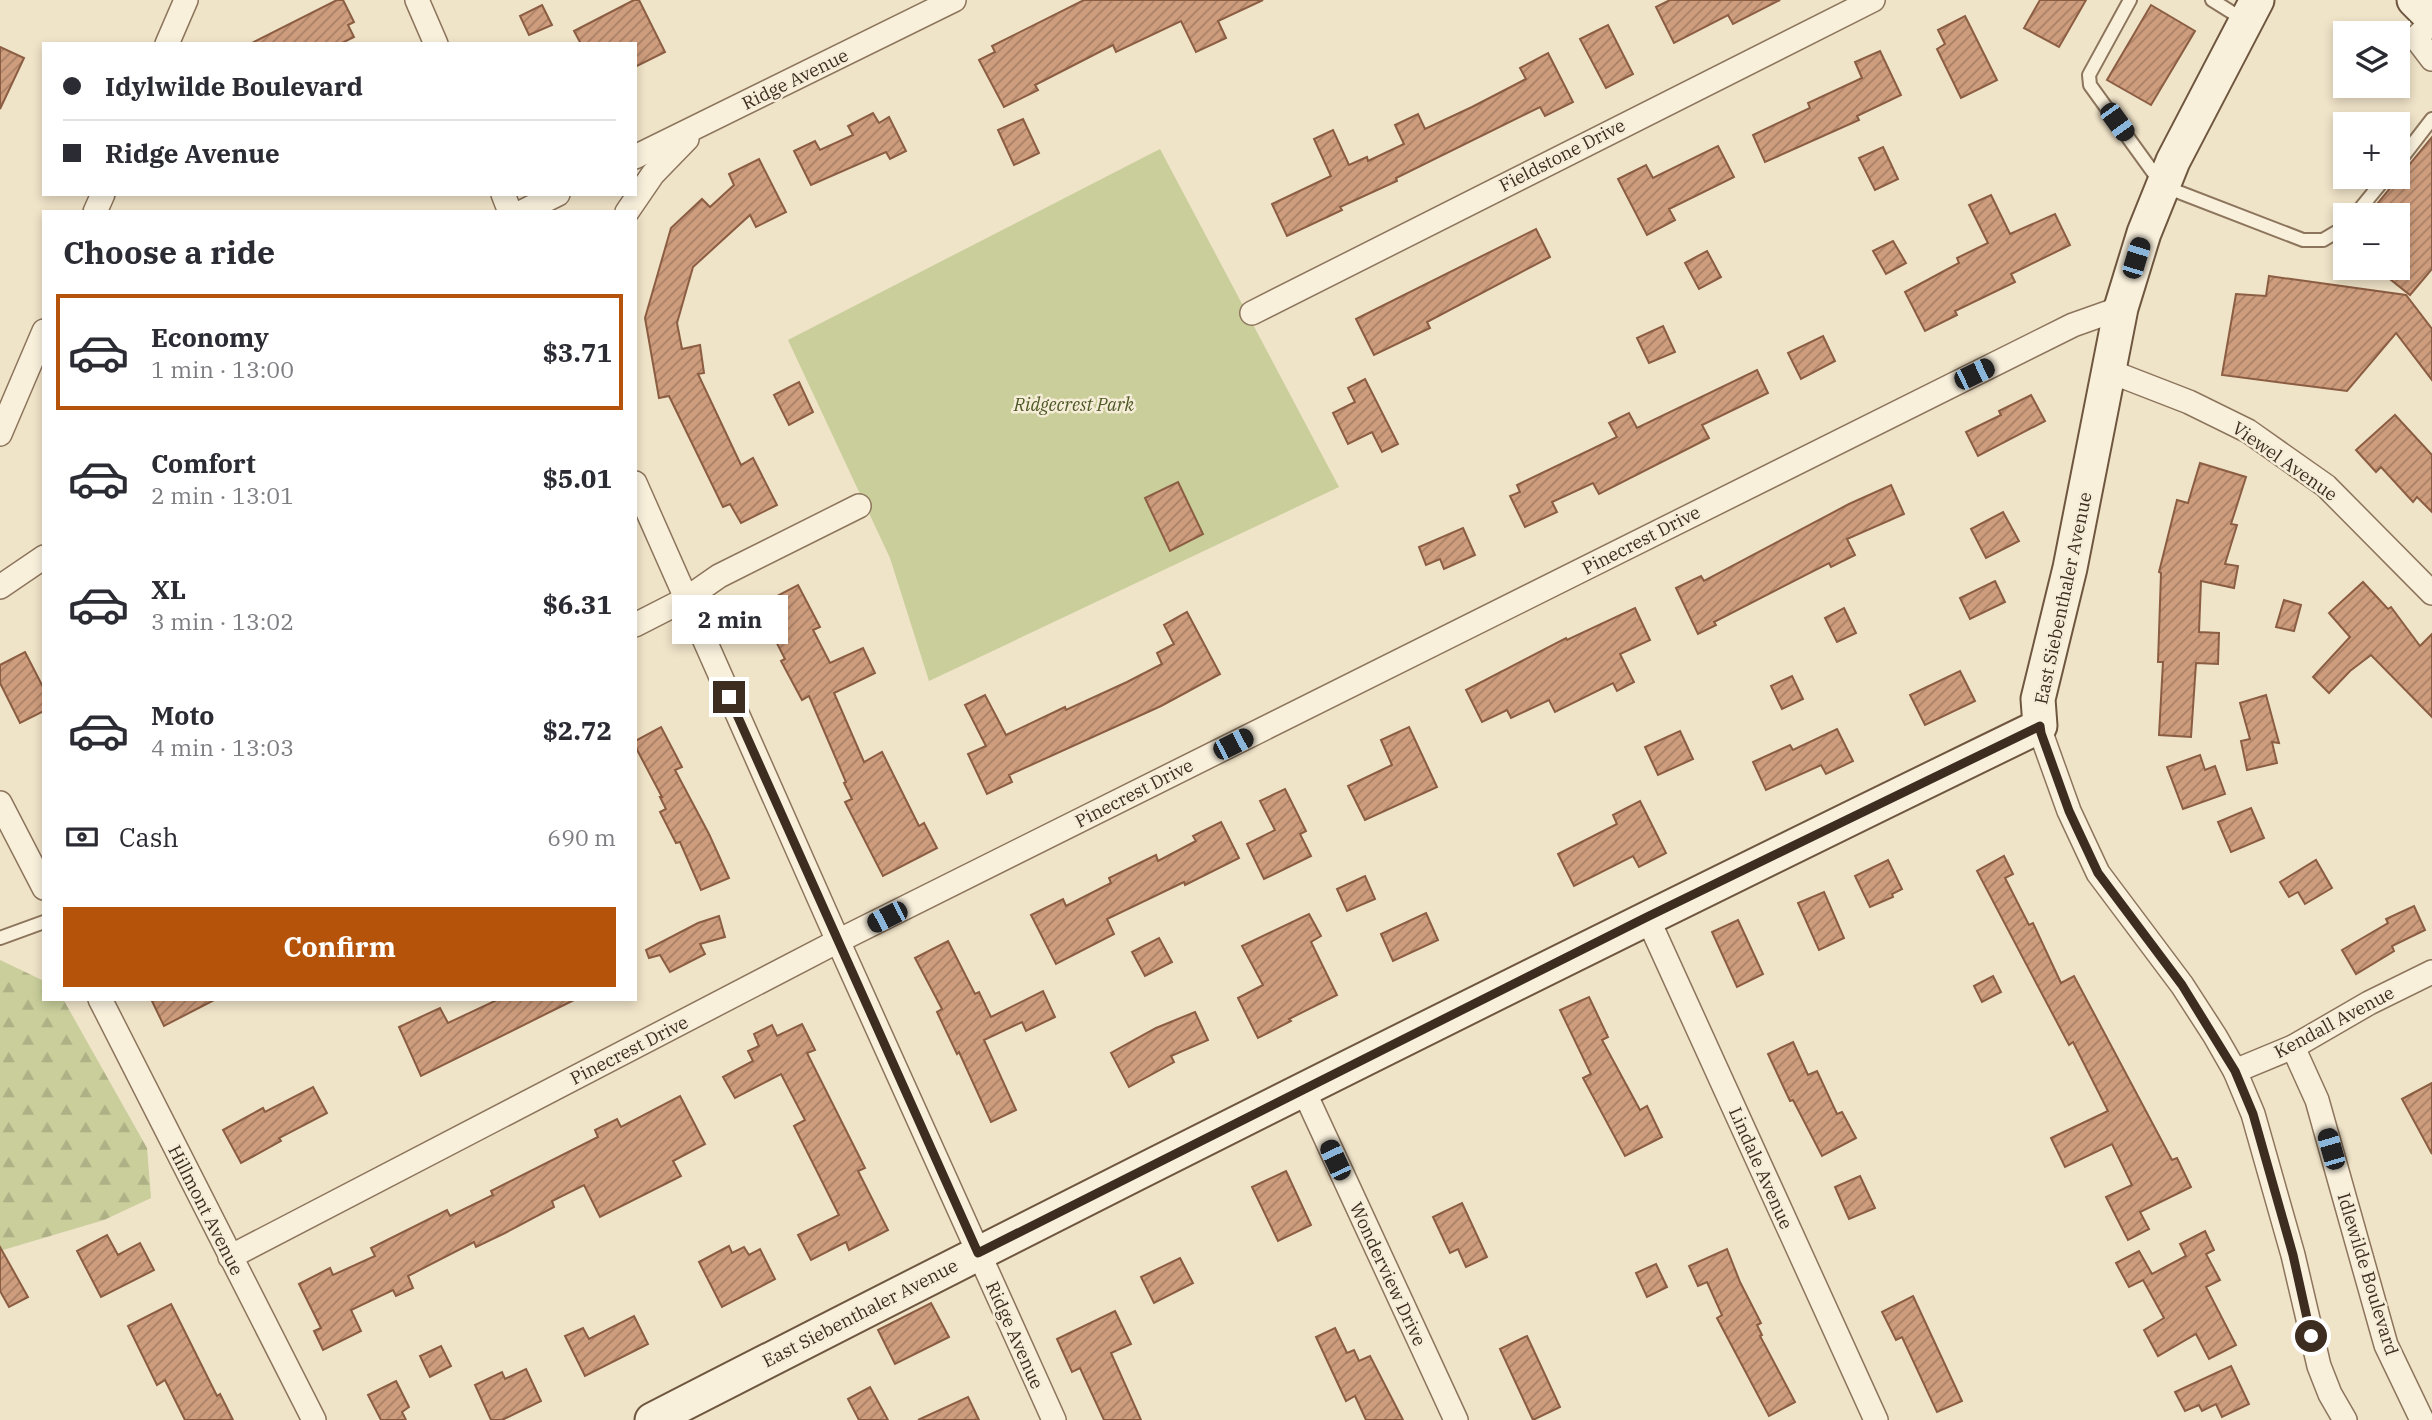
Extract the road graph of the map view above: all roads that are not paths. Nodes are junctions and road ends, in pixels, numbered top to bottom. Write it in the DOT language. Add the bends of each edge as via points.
graph roads {
  1 [pos="186,0"];
  2 [pos="417,0"];
  3 [pos="954,0"];
  4 [pos="1873,0"];
  5 [pos="2130,0"];
  6 [pos="2211,0"];
  7 [pos="2414,0"];
  8 [pos="2251,9"];
  9 [pos="2432,20"];
  10 [pos="168,42"];
  11 [pos="435,42"];
  12 [pos="2432,59"];
  13 [pos="719,117"];
  14 [pos="2432,119"];
  15 [pos="2410,147"];
  16 [pos="637,156"];
  17 [pos="2163,186"];
  18 [pos="2376,189"];
  19 [pos="637,195"];
  20 [pos="554,196"];
  21 [pos="2365,203"];
  22 [pos="526,210"];
  23 [pos="2333,235"];
  24 [pos="2121,307"];
  25 [pos="1252,313"];
  26 [pos="42,336"];
  27 [pos="2109,371"];
  28 [pos="0,434"];
  29 [pos="637,488"];
  30 [pos="859,506"];
  31 [pos="42,558"];
  32 [pos="0,587"];
  33 [pos="2432,593"];
  34 [pos="686,599"];
  35 [pos="637,624"];
  36 [pos="2040,726"];
  37 [pos="0,803"];
  38 [pos="42,884"];
  39 [pos="1647,917"];
  40 [pos="42,923"];
  41 [pos="0,938"];
  42 [pos="838,941"];
  43 [pos="2432,972"];
  44 [pos="101,1001"];
  45 [pos="2293,1046"];
  46 [pos="2235,1071"];
  47 [pos="1303,1089"];
  48 [pos="978,1253"];
  49 [pos="230,1257"];
  50 [pos="314,1420"];
  51 [pos="652,1420"];
  52 [pos="1054,1420"];
  53 [pos="1456,1420"];
  54 [pos="1876,1420"];
  55 [pos="2345,1420"];
  56 [pos="2423,1420"];
  1 -- 10 [label="street"];
  2 -- 11 [label="street"];
  3 -- 13 [label="street, Ridge Avenue"];
  4 -- 25 [label="street, Fieldstone Drive"];
  5 -- 17 [label="lane" via="2089,75 2090,85"];
  6 -- 8 [label="lane"];
  7 -- 9 [label="main road"];
  8 -- 17 [label="main road, East Siebenthaler Avenue"];
  9 -- 12 [label="street" via="2416,38"];
  13 -- 16 [label="street, Ridge Avenue"];
  13 -- 19 [label="street" via="696,131"];
  14 -- 15 [label="lane"];
  17 -- 23 [label="lane" via="2303,240 2323,240"];
  17 -- 24 [label="main road, East Siebenthaler Avenue"];
  18 -- 21 [label="lane"];
  20 -- 22 [label="street"];
  24 -- 27 [label="main road, East Siebenthaler Avenue"];
  24 -- 42 [label="street, Pinecrest Drive" via="2073,325"];
  26 -- 28 [label="street"];
  27 -- 33 [label="street, Viewel Avenue" via="2248,431 2326,486"];
  27 -- 36 [label="main road, East Siebenthaler Avenue" via="2070,568 2038,699"];
  29 -- 34 [label="street, Ridge Avenue"];
  30 -- 34 [label="street" via="719,576"];
  31 -- 32 [label="street"];
  34 -- 35 [label="street"];
  34 -- 42 [label="street, Ridge Avenue"];
  36 -- 39 [label="main road, East Siebenthaler Avenue"];
  36 -- 46 [label="street" via="2069,811 2098,873 2182,985"];
  37 -- 38 [label="street"];
  39 -- 47 [label="main road, East Siebenthaler Avenue"];
  39 -- 54 [label="street, Lindale Avenue"];
  40 -- 41 [label="lane"];
  42 -- 48 [label="street, Ridge Avenue"];
  42 -- 49 [label="street, Pinecrest Drive"];
  43 -- 45 [label="street, Kendall Avenue"];
  44 -- 49 [label="street, Hillmont Avenue"];
  45 -- 46 [label="street, Kendall Avenue"];
  45 -- 56 [label="street, Idlewilde Boulevard" via="2317,1100 2386,1345"];
  46 -- 55 [label="street" via="2253,1114 2319,1366"];
  47 -- 48 [label="main road, East Siebenthaler Avenue"];
  47 -- 53 [label="street, Wonderview Drive"];
  48 -- 51 [label="main road, East Siebenthaler Avenue"];
  48 -- 52 [label="street, Ridge Avenue"];
  49 -- 50 [label="street, Hillmont Avenue"];
}
